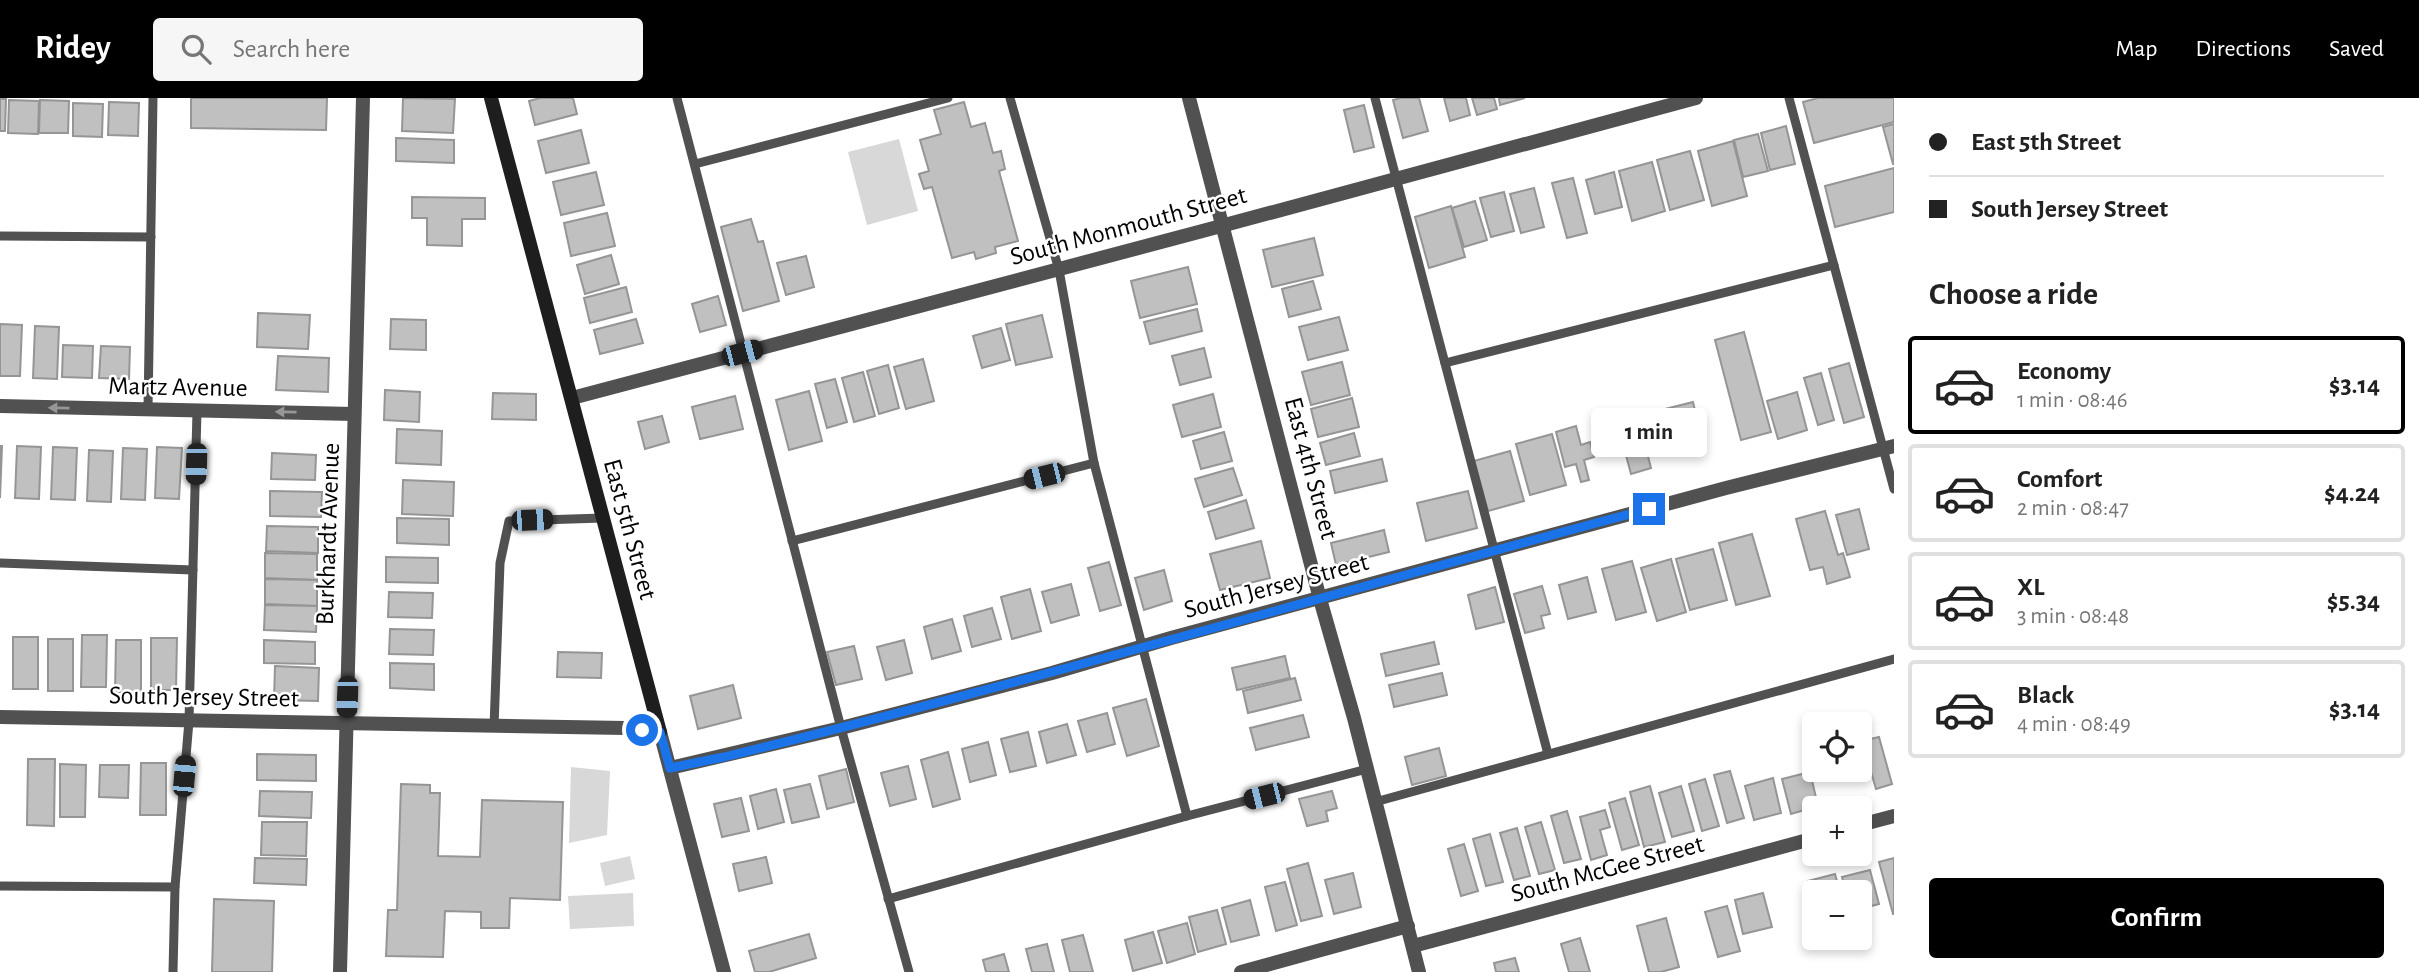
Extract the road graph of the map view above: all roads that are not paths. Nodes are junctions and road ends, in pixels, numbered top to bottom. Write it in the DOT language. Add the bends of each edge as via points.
graph roads {
  1 [pos="153,98"];
  2 [pos="363,98"];
  3 [pos="491,98"];
  4 [pos="677,98"];
  5 [pos="948,98"];
  6 [pos="1010,98"];
  7 [pos="1189,98"];
  8 [pos="1375,98"];
  9 [pos="1696,98"];
  10 [pos="1789,98"];
  11 [pos="695,164"];
  12 [pos="1397,180"];
  13 [pos="1223,224"];
  14 [pos="0,236"];
  15 [pos="151,237"];
  16 [pos="1834,265"];
  17 [pos="1059,270"];
  18 [pos="742,353"];
  19 [pos="1445,363"];
  20 [pos="572,398"];
  21 [pos="0,406"];
  22 [pos="148,409"];
  23 [pos="197,411"];
  24 [pos="355,414"];
  25 [pos="1888,447"];
  26 [pos="1094,463"];
  27 [pos="1894,489"];
  28 [pos="603,518"];
  29 [pos="792,541"];
  30 [pos="1494,551"];
  31 [pos="0,564"];
  32 [pos="193,570"];
  33 [pos="1320,599"];
  34 [pos="1142,646"];
  35 [pos="1894,659"];
  36 [pos="0,717"];
  37 [pos="189,721"];
  38 [pos="346,723"];
  39 [pos="494,727"];
  40 [pos="841,728"];
  41 [pos="660,732"];
  42 [pos="1548,754"];
  43 [pos="670,768"];
  44 [pos="1367,769"];
  45 [pos="1375,802"];
  46 [pos="1187,816"];
  47 [pos="1894,816"];
  48 [pos="1872,822"];
  49 [pos="1802,841"];
  50 [pos="0,886"];
  51 [pos="175,887"];
  52 [pos="888,899"];
  53 [pos="1408,926"];
  54 [pos="1413,946"];
  55 [pos="173,972"];
  56 [pos="340,972"];
  57 [pos="724,972"];
  58 [pos="909,972"];
  59 [pos="1241,972"];
  60 [pos="1419,972"];
  1 -- 15 [label="lane"];
  2 -- 24 [label="street, Burkhardt Avenue"];
  3 -- 20 [label="street, East 5th Street"];
  4 -- 11 [label="lane"];
  5 -- 11 [label="lane"];
  6 -- 17 [label="lane"];
  7 -- 13 [label="street, East 4th Street"];
  8 -- 12 [label="lane"];
  9 -- 12 [label="street, South Monmouth Street"];
  10 -- 16 [label="lane"];
  11 -- 18 [label="lane"];
  12 -- 13 [label="street, South Monmouth Street"];
  12 -- 19 [label="lane"];
  13 -- 17 [label="street, South Monmouth Street"];
  13 -- 33 [label="street, East 4th Street"];
  14 -- 15 [label="lane"];
  15 -- 22 [label="lane"];
  16 -- 19 [label="lane"];
  16 -- 25 [label="lane"];
  17 -- 18 [label="street, South Monmouth Street"];
  17 -- 26 [label="lane"];
  18 -- 20 [label="street, South Monmouth Street"];
  18 -- 29 [label="lane"];
  19 -- 30 [label="lane"];
  20 -- 28 [label="street, East 5th Street"];
  22 -- 21 [label="street, Martz Avenue, one-way"];
  22 -- 23 [label="street, Martz Avenue"];
  24 -- 23 [label="street, Martz Avenue, one-way"];
  23 -- 32 [label="lane"];
  24 -- 38 [label="street, Burkhardt Avenue"];
  25 -- 27 [label="lane"];
  25 -- 30 [label="street, South Jersey Street"];
  26 -- 29 [label="lane"];
  26 -- 34 [label="lane"];
  28 -- 39 [label="lane" via="509,521 500,563"];
  28 -- 41 [label="street, East 5th Street"];
  29 -- 40 [label="lane"];
  30 -- 33 [label="street, South Jersey Street"];
  30 -- 42 [label="lane"];
  31 -- 32 [label="lane"];
  32 -- 37 [label="lane"];
  33 -- 34 [label="street, South Jersey Street"];
  33 -- 44 [label="street, East 4th Street"];
  34 -- 40 [label="street, South Jersey Street"];
  34 -- 46 [label="lane"];
  35 -- 42 [label="lane"];
  36 -- 37 [label="street, South Jersey Street"];
  37 -- 38 [label="street, South Jersey Street"];
  37 -- 51 [label="lane"];
  38 -- 39 [label="street, South Jersey Street"];
  38 -- 56 [label="street, Burkhardt Avenue"];
  39 -- 41 [label="street, South Jersey Street"];
  40 -- 43 [label="street, South Jersey Street"];
  40 -- 52 [label="lane"];
  41 -- 43 [label="street, East 5th Street"];
  42 -- 45 [label="lane"];
  43 -- 57 [label="street, East 5th Street"];
  44 -- 45 [label="street, East 4th Street"];
  44 -- 46 [label="lane"];
  45 -- 53 [label="street, East 4th Street"];
  46 -- 52 [label="lane"];
  47 -- 48 [label="street"];
  49 -- 54 [label="street, South McGee Street"];
  50 -- 51 [label="lane"];
  51 -- 55 [label="lane"];
  52 -- 58 [label="lane"];
  53 -- 54 [label="street, East 4th Street"];
  53 -- 59 [label="street"];
  54 -- 60 [label="street, East 4th Street"];
}
